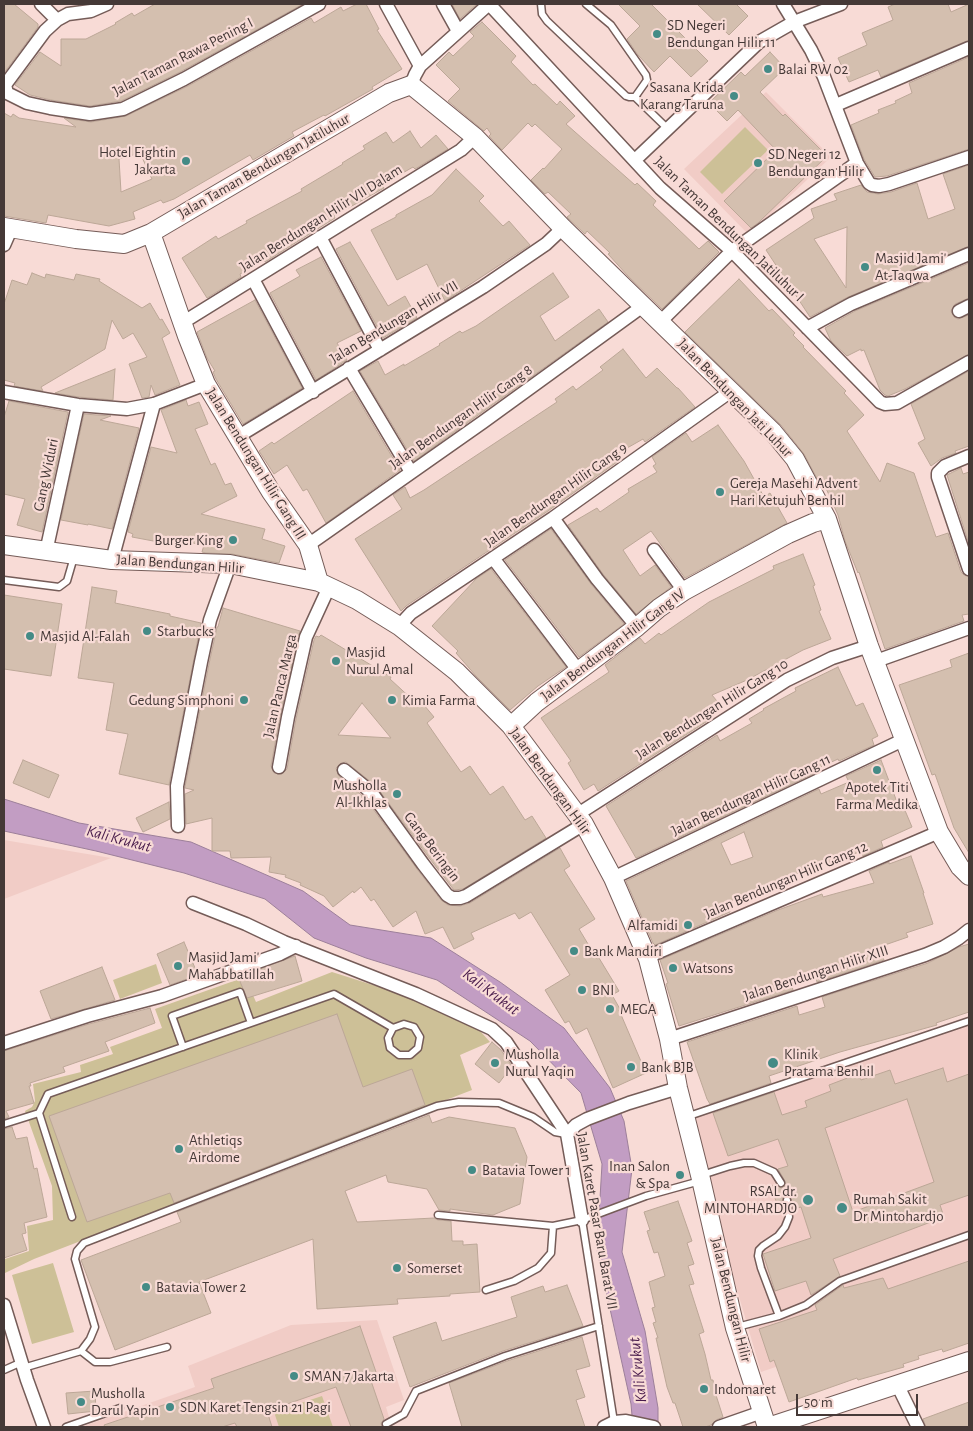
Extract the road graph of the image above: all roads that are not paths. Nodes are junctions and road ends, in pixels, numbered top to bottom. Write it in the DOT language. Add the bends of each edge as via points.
graph roads {
  1 [pos="41,4"];
  2 [pos="107,4"];
  3 [pos="319,4"];
  4 [pos="386,4"];
  5 [pos="443,4"];
  6 [pos="489,4"];
  7 [pos="541,4"];
  8 [pos="586,4"];
  9 [pos="783,4"];
  10 [pos="841,4"];
  11 [pos="67,13"];
  12 [pos="794,22"];
  13 [pos="458,31"];
  14 [pos="969,48"];
  15 [pos="420,66"];
  16 [pos="5,85"];
  17 [pos="411,85"];
  18 [pos="635,97"];
  19 [pos="836,104"];
  20 [pos="668,129"];
  21 [pos="475,137"];
  22 [pos="969,156"];
  23 [pos="634,160"];
  24 [pos="857,162"];
  25 [pos="8,228"];
  26 [pos="563,228"];
  27 [pos="151,233"];
  28 [pos="320,237"];
  29 [pos="4,245"];
  30 [pos="732,251"];
  31 [pos="969,254"];
  32 [pos="253,279"];
  33 [pos="638,311"];
  34 [pos="660,322"];
  35 [pos="182,323"];
  36 [pos="807,328"];
  37 [pos="380,350"];
  38 [pos="969,362"];
  39 [pos="349,368"];
  40 [pos="206,384"];
  41 [pos="731,391"];
  42 [pos="313,392"];
  43 [pos="5,396"];
  44 [pos="154,404"];
  45 [pos="78,405"];
  46 [pos="237,437"];
  47 [pos="969,456"];
  48 [pos="411,472"];
  49 [pos="553,518"];
  50 [pos="827,519"];
  51 [pos="4,545"];
  52 [pos="308,545"];
  53 [pos="654,550"];
  54 [pos="46,552"];
  55 [pos="74,556"];
  56 [pos="493,558"];
  57 [pos="112,560"];
  58 [pos="230,564"];
  59 [pos="969,569"];
  60 [pos="4,580"];
  61 [pos="324,585"];
  62 [pos="684,591"];
  63 [pos="399,626"];
  64 [pos="637,627"];
  65 [pos="969,628"];
  66 [pos="872,653"];
  67 [pos="578,670"];
  68 [pos="511,726"];
  69 [pos="903,740"];
  70 [pos="279,767"];
  71 [pos="344,770"];
  72 [pos="581,819"];
  73 [pos="178,826"];
  74 [pos="938,832"];
  75 [pos="969,876"];
  76 [pos="613,878"];
  77 [pos="193,903"];
  78 [pos="969,930"];
  79 [pos="296,946"];
  80 [pos="647,956"];
  81 [pos="969,1021"];
  82 [pos="251,1023"];
  83 [pos="394,1028"];
  84 [pos="668,1038"];
  85 [pos="4,1043"];
  86 [pos="183,1047"];
  87 [pos="678,1088"];
  88 [pos="39,1113"];
  89 [pos="686,1117"];
  90 [pos="4,1124"];
  91 [pos="567,1134"];
  92 [pos="701,1178"];
  93 [pos="781,1183"];
  94 [pos="787,1200"];
  95 [pos="438,1215"];
  96 [pos="72,1217"];
  97 [pos="587,1219"];
  98 [pos="553,1226"];
  99 [pos="969,1235"];
  100 [pos="486,1290"];
  101 [pos="4,1305"];
  102 [pos="779,1316"];
  103 [pos="599,1326"];
  104 [pos="735,1328"];
  105 [pos="167,1346"];
  106 [pos="81,1352"];
  107 [pos="969,1361"];
  108 [pos="23,1365"];
  109 [pos="4,1370"];
  110 [pos="897,1384"];
  111 [pos="120,1408"];
  112 [pos="765,1422"];
  113 [pos="386,1424"];
  114 [pos="615,1424"];
  115 [pos="44,1427"];
  116 [pos="66,1427"];
  117 [pos="654,1427"];
  118 [pos="720,1427"];
  119 [pos="918,1427"];
  1 -- 11 [label="street"];
  2 -- 11 [label="street" via="91,11"];
  3 -- 16 [label="street, Jalan Taman Rawa Pening I" via="123,110 90,114 50,108 14,97 7,92"];
  4 -- 15 [label="street"];
  5 -- 13 [label="street"];
  6 -- 13 [label="street"];
  6 -- 23 [label="street, Jalan Taman Bendungan Jatiluhur I"];
  7 -- 18 [label="lane" via="547,22 626,96"];
  8 -- 18 [label="lane" via="611,25 646,75 647,80"];
  9 -- 12 [label="street"];
  10 -- 12 [label="street"];
  11 -- 16 [label="street" via="45,31"];
  12 -- 19 [label="street"];
  12 -- 20 [label="street" via="759,42"];
  13 -- 15 [label="street"];
  14 -- 19 [label="street"];
  15 -- 17 [label="street"];
  17 -- 21 [label="street, Jalan Bendungan Jati Luhur"];
  17 -- 27 [label="street, Jalan Taman Bendungan Jatiluhur" via="389,93"];
  18 -- 20 [label="lane"];
  19 -- 24 [label="street"];
  20 -- 23 [label="street"];
  21 -- 26 [label="street, Jalan Bendungan Jati Luhur"];
  21 -- 28 [label="street, Jalan Bendungan Hilir VII Dalam" via="461,150"];
  22 -- 24 [label="street" via="879,186 869,183"];
  23 -- 30 [label="street, Jalan Taman Bendungan Jatiluhur I" via="660,188"];
  24 -- 30 [label="street"];
  25 -- 27 [label="street, Jalan Taman Bendungan Jatiluhur" via="124,244"];
  25 -- 29 [label="street"];
  26 -- 33 [label="street, Jalan Bendungan Jati Luhur"];
  26 -- 37 [label="street, Jalan Bendungan Hilir VII" via="546,244 484,287"];
  27 -- 35 [label="street, Jalan Bendungan Hilir Gang III"];
  28 -- 32 [label="street, Jalan Bendungan Hilir VII Dalam"];
  28 -- 37 [label="street"];
  30 -- 34 [label="street"];
  30 -- 36 [label="street, Jalan Taman Bendungan Jatiluhur I"];
  31 -- 36 [label="street" via="851,304"];
  32 -- 35 [label="street, Jalan Bendungan Hilir VII Dalam"];
  32 -- 42 [label="street"];
  33 -- 34 [label="street, Jalan Bendungan Jati Luhur"];
  33 -- 48 [label="street, Jalan Bendungan Hilir Gang 8"];
  34 -- 41 [label="street, Jalan Bendungan Jati Luhur"];
  35 -- 40 [label="street, Jalan Bendungan Hilir Gang III"];
  36 -- 38 [label="street, Jalan Taman Bendungan Jatiluhur I" via="884,404 897,403"];
  37 -- 39 [label="street, Jalan Bendungan Hilir VII"];
  39 -- 42 [label="street, Jalan Bendungan Hilir VII"];
  39 -- 48 [label="street"];
  40 -- 44 [label="street"];
  40 -- 46 [label="street, Jalan Bendungan Hilir Gang III"];
  41 -- 49 [label="street, Jalan Bendungan Hilir Gang 9"];
  41 -- 50 [label="street, Jalan Bendungan Jati Luhur" via="795,459"];
  42 -- 46 [label="street, Jalan Bendungan Hilir VII"];
  43 -- 45 [label="street"];
  44 -- 45 [label="street" via="127,409"];
  44 -- 57 [label="street"];
  45 -- 54 [label="street, Gang Widuri"];
  46 -- 52 [label="street, Jalan Bendungan Hilir Gang III"];
  47 -- 59 [label="street" via="945,466 938,472 938,477"];
  48 -- 52 [label="street, Jalan Bendungan Hilir Gang 8"];
  49 -- 56 [label="street, Jalan Bendungan Hilir Gang 9"];
  49 -- 64 [label="street"];
  50 -- 62 [label="street, Jalan Bendungan Hilir Gang IV" via="788,534"];
  50 -- 66 [label="street, Jalan Bendungan Jati Luhur"];
  51 -- 54 [label="street, Jalan Bendungan Hilir"];
  52 -- 61 [label="street, Jalan Bendungan Hilir Gang III"];
  53 -- 62 [label="street"];
  54 -- 55 [label="street, Jalan Bendungan Hilir"];
  55 -- 57 [label="street, Jalan Bendungan Hilir"];
  55 -- 60 [label="lane" via="67,581 59,587"];
  56 -- 63 [label="street, Jalan Bendungan Hilir Gang 9" via="411,613"];
  56 -- 67 [label="street"];
  57 -- 58 [label="street, Jalan Bendungan Hilir"];
  58 -- 61 [label="street, Jalan Bendungan Hilir"];
  58 -- 73 [label="street" via="210,620 201,662 177,786"];
  61 -- 63 [label="street, Jalan Bendungan Hilir" via="357,600"];
  61 -- 70 [label="street, Jalan Panca Marga" via="306,637"];
  62 -- 64 [label="street, Jalan Bendungan Hilir Gang IV"];
  63 -- 68 [label="street, Jalan Bendungan Hilir" via="457,672"];
  64 -- 67 [label="street, Jalan Bendungan Hilir Gang IV"];
  65 -- 66 [label="street, Jalan Bendungan Hilir Gang 10"];
  66 -- 69 [label="street, Jalan Bendungan Jati Luhur"];
  66 -- 72 [label="street, Jalan Bendungan Hilir Gang 10" via="832,658 786,680"];
  67 -- 68 [label="street, Jalan Bendungan Hilir Gang IV"];
  68 -- 72 [label="street, Jalan Bendungan Hilir"];
  69 -- 74 [label="street, Jalan Bendungan Jati Luhur"];
  69 -- 76 [label="street, Jalan Bendungan Hilir Gang 11"];
  71 -- 72 [label="street, Gang Beringin" via="370,792 452,898 466,896"];
  72 -- 76 [label="street, Jalan Bendungan Hilir"];
  74 -- 75 [label="street, Jalan Bendungan Jati Luhur"];
  74 -- 80 [label="street, Jalan Bendungan Hilir Gang 12"];
  76 -- 80 [label="street, Jalan Bendungan Hilir"];
  77 -- 79 [label="street, Jalan Karet Pasar Baru Barat VII"];
  78 -- 84 [label="street, Jalan Bendungan Hilir XIII" via="925,955"];
  79 -- 85 [label="street" via="162,996"];
  79 -- 91 [label="street, Jalan Karet Pasar Baru Barat VII" via="416,994 492,1029 506,1042"];
  80 -- 84 [label="street, Jalan Bendungan Hilir"];
  81 -- 89 [label="lane"];
  82 -- 83 [label="lane" via="334,994"];
  82 -- 86 [label="lane"];
  82 -- 86 [label="lane" via="240,992 172,1016"];
  83 -- 83 [label="lane" via="404,1024 414,1028 420,1037 418,1048 410,1055 399,1055 390,1048 388,1038"];
  84 -- 87 [label="street, Jalan Bendungan Hilir"];
  86 -- 88 [label="lane" via="48,1094"];
  87 -- 89 [label="street, Jalan Bendungan Hilir"];
  87 -- 91 [label="street" via="587,1120"];
  88 -- 90 [label="lane"];
  88 -- 96 [label="lane"];
  89 -- 92 [label="street, Jalan Bendungan Hilir"];
  91 -- 97 [label="street, Jalan Karet Pasar Baru Barat VII"];
  91 -- 106 [label="lane" via="555,1132 533,1117 499,1104 459,1102 437,1106 84,1243 75,1259 95,1327"];
  92 -- 93 [label="lane" via="730,1166 754,1163 774,1172"];
  92 -- 97 [label="lane"];
  92 -- 104 [label="street, Jalan Bendungan Hilir"];
  94 -- 102 [label="lane" via="789,1218 785,1227 762,1246 758,1256"];
  95 -- 98 [label="lane"];
  97 -- 98 [label="lane"];
  97 -- 103 [label="lane, Jalan Karet Pasar Baru Barat VII"];
  98 -- 100 [label="lane" via="551,1252 538,1268 514,1281"];
  99 -- 102 [label="lane" via="840,1281 806,1305"];
  101 -- 108 [label="street"];
  102 -- 104 [label="lane"];
  103 -- 113 [label="lane" via="505,1356 416,1391 404,1414"];
  103 -- 114 [label="lane, Jalan Karet Pasar Baru Barat VII"];
  104 -- 112 [label="street, Jalan Bendungan Hilir"];
  105 -- 106 [label="lane" via="110,1362 95,1362"];
  106 -- 108 [label="lane"];
  107 -- 110 [label="street"];
  108 -- 109 [label="lane"];
  108 -- 115 [label="street"];
  110 -- 112 [label="street"];
  110 -- 119 [label="street"];
  111 -- 116 [label="lane"];
  112 -- 118 [label="street"];
  114 -- 117 [label="street"];
}
